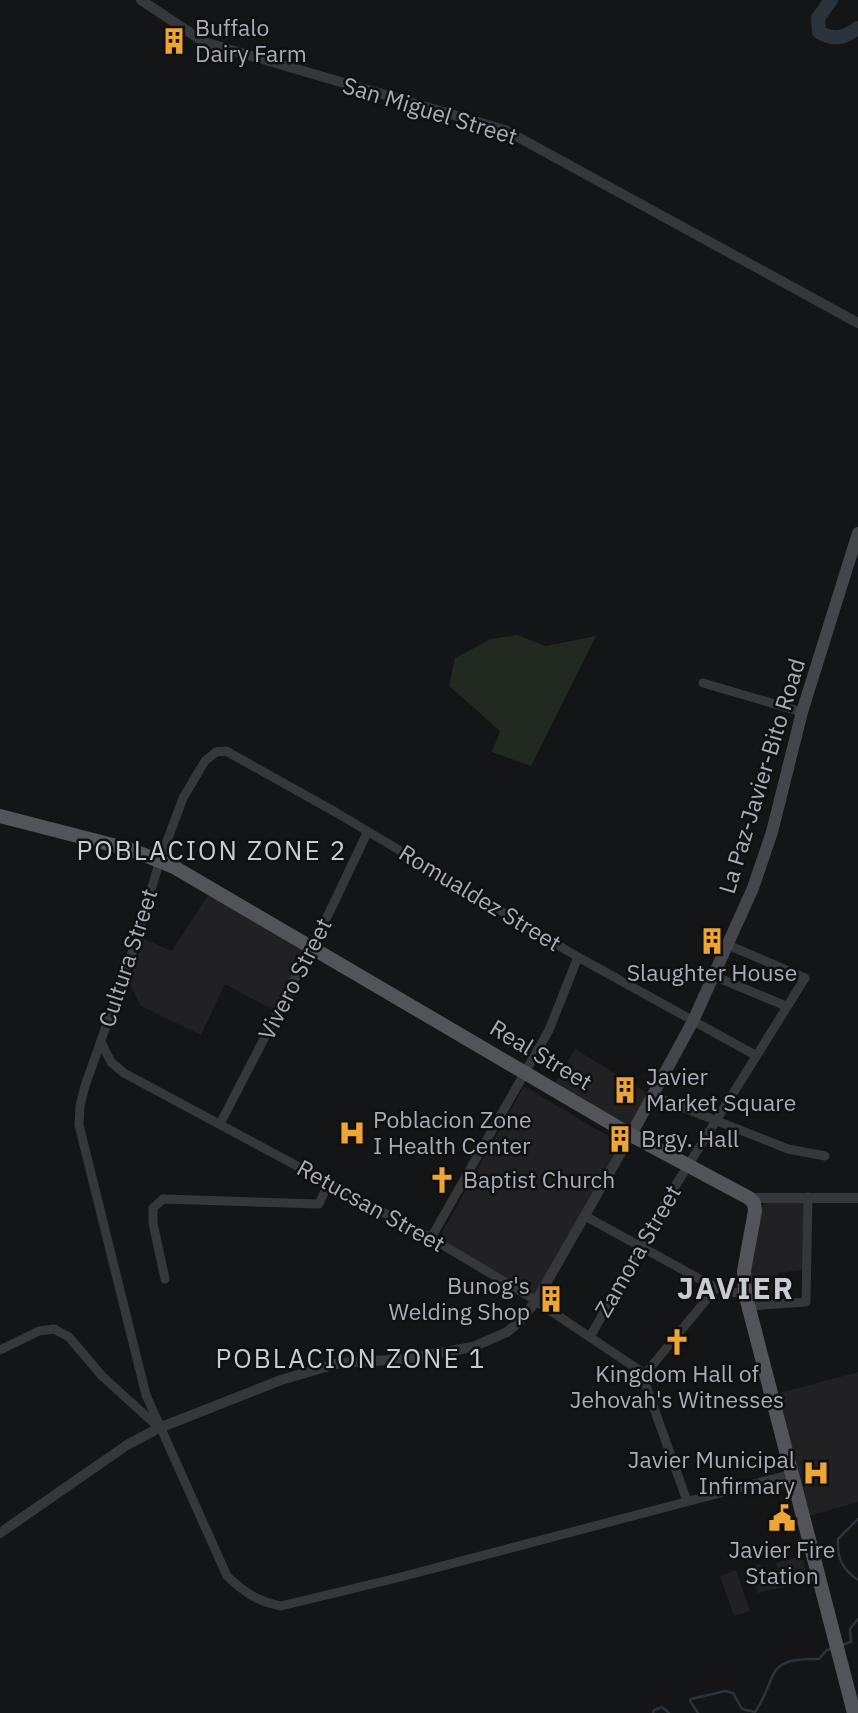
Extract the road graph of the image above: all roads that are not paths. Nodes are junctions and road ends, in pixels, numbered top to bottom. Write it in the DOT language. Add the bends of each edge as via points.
graph roads {
  1 [pos="141,0"];
  2 [pos="858,323"];
  3 [pos="858,533"];
  4 [pos="704,683"];
  5 [pos="802,712"];
  6 [pos="205,761"];
  7 [pos="0,816"];
  8 [pos="368,833"];
  9 [pos="160,860"];
  10 [pos="728,945"];
  11 [pos="311,946"];
  12 [pos="578,957"];
  13 [pos="714,976"];
  14 [pos="786,1006"];
  15 [pos="693,1021"];
  16 [pos="101,1042"];
  17 [pos="755,1055"];
  18 [pos="527,1073"];
  19 [pos="654,1096"];
  20 [pos="716,1121"];
  21 [pos="220,1124"];
  22 [pos="631,1135"];
  23 [pos="825,1156"];
  24 [pos="687,1166"];
  25 [pos="329,1182"];
  26 [pos="808,1197"];
  27 [pos="749,1198"];
  28 [pos="858,1198"];
  29 [pos="585,1216"];
  30 [pos="431,1238"];
  31 [pos="640,1246"];
  32 [pos="165,1279"];
  33 [pos="716,1288"];
  34 [pos="747,1300"];
  35 [pos="536,1301"];
  36 [pos="590,1337"];
  37 [pos="0,1350"];
  38 [pos="645,1374"];
  39 [pos="159,1428"];
  40 [pos="792,1474"];
  41 [pos="687,1501"];
  42 [pos="0,1533"];
  43 [pos="854,1713"];
  1 -- 2 [label="street, San Miguel Street" via="204,41 505,130"];
  3 -- 5 [label="main road, La Paz-Javier-Bito Road"];
  4 -- 5 [label="street"];
  5 -- 10 [label="main road, La Paz-Javier-Bito Road" via="759,873"];
  6 -- 8 [label="street, Romualdez Street" via="216,752 234,754"];
  6 -- 9 [label="street, Cultura Street" via="183,798"];
  7 -- 9 [label="main road, Real Street"];
  8 -- 11 [label="street, Vivero Street"];
  8 -- 12 [label="street, Romualdez Street"];
  9 -- 11 [label="main road, Real Street"];
  9 -- 16 [label="street, Cultura Street"];
  10 -- 13 [label="main road, La Paz-Javier-Bito Road"];
  10 -- 14 [label="street" via="805,978"];
  11 -- 18 [label="main road, Real Street"];
  11 -- 21 [label="street, Vivero Street"];
  12 -- 15 [label="street, Romualdez Street"];
  12 -- 18 [label="street"];
  13 -- 14 [label="street"];
  13 -- 15 [label="main road, La Paz-Javier-Bito Road"];
  14 -- 17 [label="street"];
  15 -- 17 [label="street, Romualdez Street"];
  15 -- 19 [label="main road, La Paz-Javier-Bito Road"];
  16 -- 21 [label="street, Retucsan Street" via="111,1062 124,1073"];
  16 -- 39 [label="street, Cultura Street" via="80,1106 79,1125 141,1374"];
  17 -- 20 [label="street"];
  18 -- 22 [label="main road, Real Street"];
  18 -- 30 [label="street"];
  19 -- 20 [label="street"];
  19 -- 22 [label="main road, La Paz-Javier-Bito Road"];
  20 -- 23 [label="street" via="788,1149"];
  20 -- 24 [label="street, Zamora Street"];
  21 -- 25 [label="street, Retucsan Street"];
  22 -- 24 [label="main road, Real Street"];
  22 -- 29 [label="street"];
  24 -- 27 [label="main road, Real Street"];
  24 -- 31 [label="street, Zamora Street"];
  25 -- 30 [label="street, Retucsan Street"];
  25 -- 32 [label="street" via="319,1203 163,1199 153,1208 153,1223"];
  26 -- 27 [label="street"];
  26 -- 28 [label="street"];
  26 -- 34 [label="street" via="806,1302"];
  27 -- 34 [label="main road" via="755,1210 744,1271"];
  29 -- 31 [label="street"];
  29 -- 35 [label="street"];
  30 -- 35 [label="street, Retucsan Street"];
  31 -- 33 [label="street"];
  31 -- 36 [label="street, Zamora Street"];
  33 -- 34 [label="street"];
  33 -- 38 [label="street"];
  34 -- 40 [label="main road"];
  35 -- 36 [label="street, Retucsan Street"];
  35 -- 39 [label="street" via="507,1332 473,1347 406,1359 339,1363 281,1380"];
  36 -- 38 [label="street, Retucsan Street"];
  37 -- 39 [label="street" via="39,1331 54,1329 69,1337 102,1376"];
  38 -- 41 [label="street"];
  39 -- 41 [label="street, Cultura Street" via="227,1576 245,1594 281,1606"];
  39 -- 42 [label="street"];
  40 -- 41 [label="street, Cultura Street"];
  40 -- 43 [label="main road"];
}
